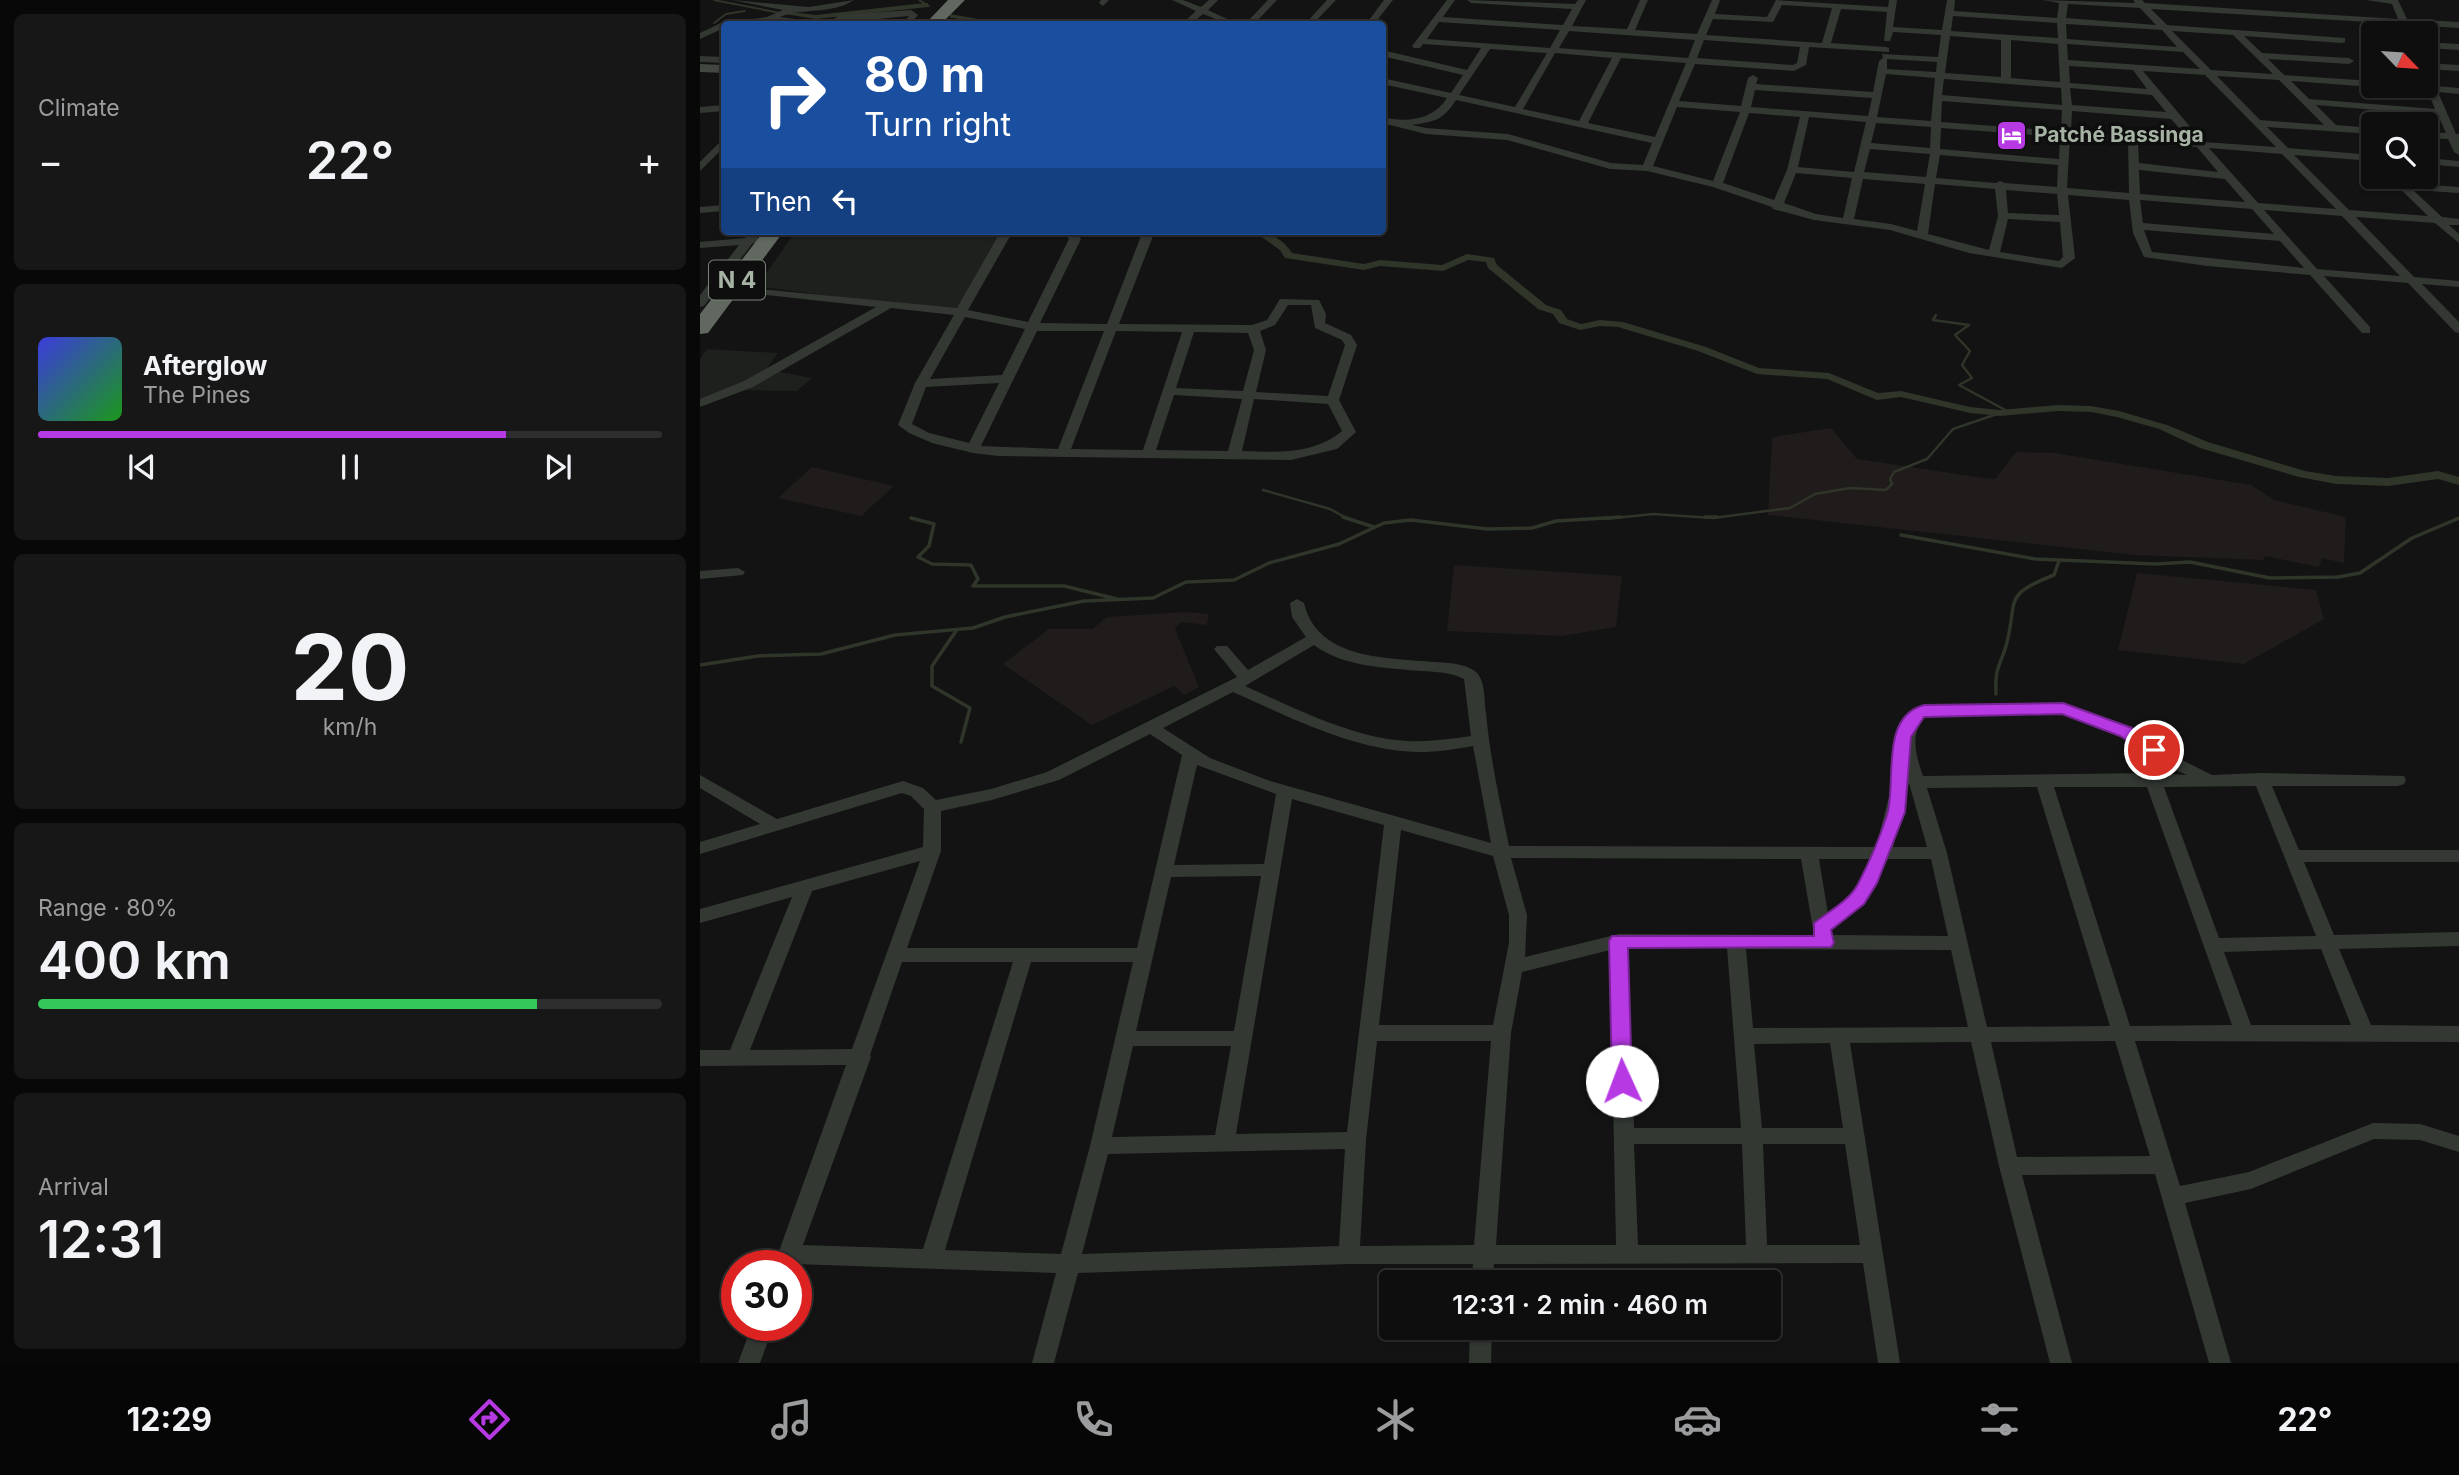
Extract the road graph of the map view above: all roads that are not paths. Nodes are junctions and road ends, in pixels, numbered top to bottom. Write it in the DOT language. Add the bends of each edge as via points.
graph roads {
  1 [pos="736,0"];
  2 [pos="850,0"];
  3 [pos="944,0"];
  4 [pos="957,0"];
  5 [pos="1176,0"];
  6 [pos="1214,0"];
  7 [pos="1273,0"];
  8 [pos="1332,0"];
  9 [pos="1389,0"];
  10 [pos="1451,0"];
  11 [pos="1471,0"];
  12 [pos="1644,0"];
  13 [pos="1716,0"];
  14 [pos="1951,0"];
  15 [pos="2047,0"];
  16 [pos="2218,0"];
  17 [pos="2275,0"];
  18 [pos="2370,0"];
  19 [pos="1779,1"];
  20 [pos="2064,1"];
  21 [pos="2394,1"];
  22 [pos="1516,2"];
  23 [pos="2140,3"];
  24 [pos="795,4"];
  25 [pos="1580,4"];
  26 [pos="1892,5"];
  27 [pos="1837,6"];
  28 [pos="2221,10"];
  29 [pos="1203,11"];
  30 [pos="1949,13"];
  31 [pos="2278,14"];
  32 [pos="1710,16"];
  33 [pos="2337,17"];
  34 [pos="769,19"];
  35 [pos="1438,19"];
  36 [pos="2061,20"];
  37 [pos="754,21"];
  38 [pos="785,21"];
  39 [pos="835,21"];
  40 [pos="909,21"];
  41 [pos="925,21"];
  42 [pos="936,21"];
  43 [pos="1190,21"];
  44 [pos="1227,21"];
  45 [pos="1252,21"];
  46 [pos="1312,21"];
  47 [pos="1372,21"];
  48 [pos="2390,21"];
  49 [pos="2403,21"];
  50 [pos="2438,24"];
  51 [pos="2459,25"];
  52 [pos="700,26"];
  53 [pos="720,26"];
  54 [pos="2165,27"];
  55 [pos="1566,28"];
  56 [pos="1889,29"];
  57 [pos="1630,32"];
  58 [pos="1946,33"];
  59 [pos="2236,33"];
  60 [pos="700,36"];
  61 [pos="1701,38"];
  62 [pos="2006,38"];
  63 [pos="2342,40"];
  64 [pos="1421,41"];
  65 [pos="2064,43"];
  66 [pos="1805,45"];
  67 [pos="1487,46"];
  68 [pos="1826,46"];
  69 [pos="2438,46"];
  70 [pos="2459,47"];
  71 [pos="2188,50"];
  72 [pos="1553,51"];
  73 [pos="1885,53"];
  74 [pos="1386,54"];
  75 [pos="1617,56"];
  76 [pos="2261,56"];
  77 [pos="1407,58"];
  78 [pos="700,59"];
  79 [pos="721,60"];
  80 [pos="1942,60"];
  81 [pos="1692,61"];
  82 [pos="2350,61"];
  83 [pos="2066,63"];
  84 [pos="1756,65"];
  85 [pos="700,67"];
  86 [pos="2135,67"];
  87 [pos="2438,67"];
  88 [pos="721,68"];
  89 [pos="2459,68"];
  90 [pos="1882,71"];
  91 [pos="2209,72"];
  92 [pos="1469,73"];
  93 [pos="1940,76"];
  94 [pos="2284,78"];
  95 [pos="2006,80"];
  96 [pos="1386,82"];
  97 [pos="2340,82"];
  98 [pos="2357,83"];
  99 [pos="2361,83"];
  100 [pos="2066,85"];
  101 [pos="1751,87"];
  102 [pos="2438,90"];
  103 [pos="2459,91"];
  104 [pos="2154,92"];
  105 [pos="1878,95"];
  106 [pos="1454,97"];
  107 [pos="1937,98"];
  108 [pos="2435,98"];
  109 [pos="2308,102"];
  110 [pos="1674,104"];
  111 [pos="2357,106"];
  112 [pos="721,108"];
  113 [pos="700,109"];
  114 [pos="2067,109"];
  115 [pos="1518,110"];
  116 [pos="1745,111"];
  117 [pos="2441,112"];
  118 [pos="1805,115"];
  119 [pos="2174,116"];
  120 [pos="1386,121"];
  121 [pos="1873,121"];
  122 [pos="2257,123"];
  123 [pos="1396,124"];
  124 [pos="1583,124"];
  125 [pos="1936,126"];
  126 [pos="2334,129"];
  127 [pos="2361,130"];
  128 [pos="2065,134"];
  129 [pos="2438,136"];
  130 [pos="2456,137"];
  131 [pos="2133,140"];
  132 [pos="1657,141"];
  133 [pos="721,143"];
  134 [pos="700,145"];
  135 [pos="721,146"];
  136 [pos="1867,146"];
  137 [pos="2202,146"];
  138 [pos="2282,151"];
  139 [pos="1935,152"];
  140 [pos="2459,152"];
  141 [pos="2361,157"];
  142 [pos="2063,162"];
  143 [pos="2438,162"];
  144 [pos="2459,164"];
  145 [pos="2135,166"];
  146 [pos="700,168"];
  147 [pos="1647,168"];
  148 [pos="1792,170"];
  149 [pos="1857,174"];
  150 [pos="2229,176"];
  151 [pos="1931,180"];
  152 [pos="2000,184"];
  153 [pos="1717,185"];
  154 [pos="2438,188"];
  155 [pos="2406,189"];
  156 [pos="2062,190"];
  157 [pos="2459,190"];
  158 [pos="2136,195"];
  159 [pos="2255,205"];
  160 [pos="1777,207"];
  161 [pos="721,208"];
  162 [pos="700,209"];
  163 [pos="2343,213"];
  164 [pos="2003,216"];
  165 [pos="2066,219"];
  166 [pos="2439,220"];
  167 [pos="1847,222"];
  168 [pos="2459,222"];
  169 [pos="2138,226"];
  170 [pos="762,235"];
  171 [pos="1005,235"];
  172 [pos="1072,235"];
  173 [pos="1147,236"];
  174 [pos="1922,236"];
  175 [pos="2283,238"];
  176 [pos="2459,240"];
  177 [pos="700,245"];
  178 [pos="1994,253"];
  179 [pos="2316,271"];
  180 [pos="2410,282"];
  181 [pos="2459,284"];
  182 [pos="731,288"];
  183 [pos="700,303"];
  184 [pos="890,305"];
  185 [pos="960,312"];
  186 [pos="1032,327"];
  187 [pos="700,328"];
  188 [pos="1114,328"];
  189 [pos="1253,329"];
  190 [pos="1189,330"];
  191 [pos="2366,330"];
  192 [pos="2459,330"];
  193 [pos="1007,379"];
  194 [pos="921,383"];
  195 [pos="1169,391"];
  196 [pos="1251,395"];
  197 [pos="1333,400"];
  198 [pos="700,403"];
  199 [pos="973,449"];
  200 [pos="1063,453"];
  201 [pos="1148,454"];
  202 [pos="1234,455"];
  203 [pos="738,572"];
  204 [pos="700,575"];
  205 [pos="1297,603"];
  206 [pos="1315,638"];
  207 [pos="1222,649"];
  208 [pos="1239,682"];
  209 [pos="1150,727"];
  210 [pos="1907,732"];
  211 [pos="1480,740"];
  212 [pos="1191,753"];
  213 [pos="2153,779"];
  214 [pos="2207,779"];
  215 [pos="2261,779"];
  216 [pos="2398,780"];
  217 [pos="700,781"];
  218 [pos="2044,781"];
  219 [pos="1917,782"];
  220 [pos="1285,791"];
  221 [pos="933,807"];
  222 [pos="1392,822"];
  223 [pos="775,825"];
  224 [pos="700,848"];
  225 [pos="932,851"];
  226 [pos="1502,852"];
  227 [pos="1809,853"];
  228 [pos="1938,853"];
  229 [pos="1880,854"];
  230 [pos="2292,856"];
  231 [pos="2459,856"];
  232 [pos="1163,870"];
  233 [pos="1271,870"];
  234 [pos="805,887"];
  235 [pos="700,916"];
  236 [pos="1823,935"];
  237 [pos="2459,939"];
  238 [pos="1619,941"];
  239 [pos="2327,941"];
  240 [pos="1736,942"];
  241 [pos="1958,943"];
  242 [pos="2215,945"];
  243 [pos="1024,955"];
  244 [pos="1144,955"];
  245 [pos="894,956"];
  246 [pos="1513,967"];
  247 [pos="2364,1032"];
  248 [pos="1370,1033"];
  249 [pos="1501,1033"];
  250 [pos="1979,1034"];
  251 [pos="2120,1034"];
  252 [pos="2459,1034"];
  253 [pos="1839,1035"];
  254 [pos="2245,1035"];
  255 [pos="1744,1036"];
  256 [pos="1122,1038"];
  257 [pos="1243,1039"];
  258 [pos="860,1057"];
  259 [pos="700,1058"];
  260 [pos="737,1058"];
  261 [pos="1624,1136"];
  262 [pos="1752,1136"];
  263 [pos="1853,1136"];
  264 [pos="1356,1140"];
  265 [pos="1224,1143"];
  266 [pos="2459,1144"];
  267 [pos="1100,1146"];
  268 [pos="2009,1166"];
  269 [pos="2164,1166"];
  270 [pos="2174,1196"];
  271 [pos="790,1250"];
  272 [pos="1482,1254"];
  273 [pos="1873,1254"];
  274 [pos="1349,1255"];
  275 [pos="1627,1256"];
  276 [pos="1757,1256"];
  277 [pos="812,1259"];
  278 [pos="931,1259"];
  279 [pos="1069,1264"];
  280 [pos="1482,1270"];
  281 [pos="1481,1340"];
  282 [pos="757,1341"];
  283 [pos="749,1363"];
  284 [pos="1043,1363"];
  285 [pos="1480,1363"];
  286 [pos="1889,1363"];
  287 [pos="2061,1363"];
  288 [pos="2220,1363"];
  1 -- 24 [label="street"];
  2 -- 24 [label="street" via="827,8"];
  3 -- 41 [label="highway"];
  4 -- 42 [label="highway"];
  5 -- 29 [label="street"];
  6 -- 29 [label="street"];
  7 -- 45 [label="street"];
  8 -- 46 [label="street"];
  9 -- 47 [label="street"];
  10 -- 35 [label="street"];
  11 -- 22 [label="street"];
  12 -- 57 [label="street"];
  13 -- 32 [label="street"];
  14 -- 30 [label="street"];
  15 -- 20 [label="street"];
  16 -- 28 [label="street"];
  17 -- 31 [label="street"];
  18 -- 21 [label="street"];
  19 -- 27 [label="street"];
  19 -- 32 [label="street" via="1770,20"];
  20 -- 23 [label="street"];
  20 -- 36 [label="street"];
  21 -- 49 [label="street"];
  22 -- 25 [label="street"];
  23 -- 28 [label="street"];
  23 -- 54 [label="street"];
  24 -- 34 [label="street"];
  25 -- 55 [label="street"];
  26 -- 27 [label="street"];
  26 -- 56 [label="street"];
  27 -- 68 [label="street"];
  28 -- 31 [label="street"];
  29 -- 43 [label="street"];
  29 -- 44 [label="street"];
  30 -- 36 [label="street"];
  30 -- 58 [label="street"];
  31 -- 33 [label="street"];
  32 -- 61 [label="street"];
  33 -- 48 [label="street"];
  33 -- 63 [label="street"];
  34 -- 37 [label="street"];
  34 -- 38 [label="street"];
  35 -- 55 [label="street"];
  35 -- 64 [label="street"];
  36 -- 54 [label="street"];
  36 -- 65 [label="street"];
  39 -- 40 [label="street" via="911,13"];
  50 -- 51 [label="street"];
  52 -- 53 [label="street"];
  53 -- 60 [label="street"];
  54 -- 59 [label="street"];
  54 -- 71 [label="street"];
  55 -- 57 [label="street"];
  55 -- 72 [label="street"];
  56 -- 58 [label="street"];
  56 -- 73 [label="street"];
  57 -- 61 [label="street"];
  58 -- 62 [label="street"];
  58 -- 80 [label="street"];
  59 -- 63 [label="street"];
  59 -- 76 [label="street"];
  61 -- 66 [label="street"];
  61 -- 81 [label="street"];
  62 -- 65 [label="street"];
  62 -- 95 [label="street"];
  63 -- 82 [label="street"];
  64 -- 67 [label="street"];
  64 -- 77 [label="street"];
  65 -- 71 [label="street"];
  65 -- 83 [label="street"];
  66 -- 68 [label="street"];
  66 -- 84 [label="street" via="1798,67"];
  67 -- 72 [label="street"];
  67 -- 92 [label="street"];
  68 -- 73 [label="street"];
  69 -- 70 [label="street"];
  71 -- 91 [label="street"];
  72 -- 75 [label="street"];
  72 -- 115 [label="street"];
  73 -- 80 [label="street"];
  73 -- 90 [label="street"];
  74 -- 77 [label="street"];
  75 -- 81 [label="street"];
  75 -- 124 [label="street"];
  76 -- 82 [label="street"];
  76 -- 94 [label="street"];
  77 -- 92 [label="street"];
  78 -- 79 [label="street"];
  80 -- 93 [label="street"];
  81 -- 84 [label="street"];
  81 -- 110 [label="street"];
  82 -- 98 [label="street"];
  83 -- 86 [label="street"];
  83 -- 100 [label="street"];
  84 -- 101 [label="street"];
  85 -- 88 [label="street"];
  86 -- 91 [label="street"];
  86 -- 104 [label="street"];
  87 -- 89 [label="street"];
  90 -- 93 [label="street"];
  90 -- 105 [label="street"];
  91 -- 94 [label="street"];
  91 -- 122 [label="street"];
  92 -- 106 [label="street"];
  93 -- 95 [label="street"];
  93 -- 107 [label="street"];
  94 -- 97 [label="street"];
  94 -- 109 [label="street"];
  95 -- 100 [label="street"];
  96 -- 106 [label="street"];
  97 -- 98 [label="street"];
  97 -- 111 [label="street"];
  98 -- 99 [label="street"];
  100 -- 104 [label="street"];
  100 -- 114 [label="street"];
  101 -- 105 [label="street"];
  101 -- 116 [label="street"];
  102 -- 103 [label="street"];
  104 -- 119 [label="street"];
  105 -- 121 [label="street"];
  106 -- 115 [label="street"];
  106 -- 123 [label="street" via="1439,115"];
  107 -- 114 [label="street"];
  107 -- 125 [label="street"];
  108 -- 117 [label="street"];
  109 -- 111 [label="street"];
  109 -- 126 [label="street"];
  110 -- 116 [label="street"];
  110 -- 132 [label="street"];
  111 -- 117 [label="street"];
  112 -- 113 [label="street"];
  114 -- 119 [label="street"];
  114 -- 128 [label="street"];
  115 -- 124 [label="street"];
  116 -- 118 [label="street"];
  116 -- 153 [label="street"];
  117 -- 130 [label="street"];
  118 -- 121 [label="street"];
  118 -- 148 [label="street"];
  119 -- 137 [label="street"];
  120 -- 123 [label="street"];
  121 -- 125 [label="street"];
  121 -- 136 [label="street"];
  122 -- 126 [label="street"];
  122 -- 138 [label="street"];
  123 -- 147 [label="street" via="1508,137 1610,166"];
  124 -- 132 [label="street"];
  125 -- 128 [label="street"];
  125 -- 139 [label="street"];
  126 -- 127 [label="street"];
  128 -- 131 [label="street"];
  128 -- 142 [label="street"];
  129 -- 130 [label="street"];
  130 -- 140 [label="street"];
  131 -- 137 [label="street"];
  131 -- 145 [label="street"];
  132 -- 147 [label="street"];
  133 -- 134 [label="street"];
  135 -- 146 [label="street"];
  136 -- 139 [label="street"];
  136 -- 149 [label="street"];
  137 -- 138 [label="street"];
  137 -- 150 [label="street"];
  138 -- 141 [label="street"];
  138 -- 163 [label="street"];
  139 -- 142 [label="street"];
  139 -- 151 [label="street"];
  142 -- 156 [label="street"];
  143 -- 144 [label="street"];
  145 -- 150 [label="street"];
  145 -- 158 [label="street"];
  147 -- 153 [label="street"];
  148 -- 149 [label="street"];
  148 -- 160 [label="street"];
  149 -- 151 [label="street"];
  149 -- 167 [label="street"];
  150 -- 159 [label="street"];
  151 -- 152 [label="street"];
  151 -- 174 [label="street"];
  152 -- 156 [label="street"];
  152 -- 164 [label="street"];
  153 -- 160 [label="street"];
  154 -- 157 [label="street"];
  155 -- 166 [label="street"];
  156 -- 158 [label="street"];
  156 -- 165 [label="street"];
  158 -- 159 [label="street"];
  158 -- 169 [label="street"];
  159 -- 163 [label="street"];
  159 -- 175 [label="street"];
  160 -- 167 [label="street"];
  161 -- 162 [label="street"];
  163 -- 166 [label="street"];
  163 -- 180 [label="street"];
  164 -- 165 [label="street"];
  164 -- 178 [label="street"];
  165 -- 178 [label="street" via="2069,258 2062,265"];
  166 -- 168 [label="street"];
  166 -- 176 [label="street"];
  167 -- 174 [label="street"];
  169 -- 175 [label="street"];
  169 -- 179 [label="street" via="2145,254 2151,256"];
  170 -- 177 [label="street"];
  170 -- 182 [label="highway, N 4"];
  170 -- 183 [label="street"];
  171 -- 185 [label="street"];
  172 -- 186 [label="street" via="1075,239"];
  173 -- 188 [label="street"];
  174 -- 178 [label="street"];
  175 -- 179 [label="street"];
  179 -- 180 [label="street"];
  179 -- 191 [label="street"];
  180 -- 181 [label="street"];
  180 -- 192 [label="street"];
  182 -- 184 [label="street"];
  182 -- 187 [label="highway, N 4"];
  184 -- 185 [label="street"];
  184 -- 198 [label="street" via="746,387"];
  185 -- 186 [label="street"];
  185 -- 194 [label="street"];
  186 -- 188 [label="street"];
  186 -- 193 [label="street"];
  188 -- 190 [label="street"];
  188 -- 200 [label="street"];
  189 -- 190 [label="street"];
  189 -- 196 [label="street" via="1260,349"];
  189 -- 197 [label="street" via="1274,320 1284,301 1315,302 1319,325 1348,338 1351,345"];
  190 -- 195 [label="street"];
  193 -- 194 [label="street"];
  193 -- 199 [label="street"];
  194 -- 199 [label="street" via="905,425"];
  195 -- 196 [label="street"];
  195 -- 201 [label="street"];
  196 -- 197 [label="street"];
  196 -- 202 [label="street"];
  197 -- 202 [label="street" via="1349,432 1332,446 1291,456"];
  199 -- 200 [label="street"];
  200 -- 201 [label="street"];
  201 -- 202 [label="street"];
  203 -- 204 [label="street"];
  205 -- 206 [label="street" via="1296,610"];
  206 -- 208 [label="street"];
  206 -- 211 [label="street" via="1350,656 1457,669 1471,676"];
  207 -- 208 [label="street"];
  208 -- 209 [label="street"];
  208 -- 211 [label="street" via="1317,721 1382,742 1404,746"];
  209 -- 212 [label="street"];
  209 -- 221 [label="street" via="1053,776"];
  210 -- 214 [label="street" via="1912,719 1924,710 2063,708 2126,732"];
  210 -- 219 [label="street" via="1907,751"];
  210 -- 229 [label="street" via="1896,812"];
  211 -- 226 [label="street"];
  212 -- 220 [label="street"];
  212 -- 232 [label="street"];
  213 -- 214 [label="street"];
  213 -- 218 [label="street"];
  213 -- 242 [label="street"];
  214 -- 215 [label="street"];
  215 -- 216 [label="street"];
  215 -- 230 [label="street"];
  217 -- 223 [label="street"];
  218 -- 219 [label="street"];
  218 -- 251 [label="street"];
  219 -- 228 [label="street"];
  220 -- 222 [label="street"];
  220 -- 233 [label="street"];
  221 -- 223 [label="street" via="903,787"];
  221 -- 225 [label="street"];
  222 -- 226 [label="street"];
  222 -- 248 [label="street"];
  223 -- 224 [label="street"];
  225 -- 234 [label="street"];
  225 -- 245 [label="street"];
  226 -- 227 [label="street"];
  226 -- 246 [label="street" via="1518,915"];
  227 -- 229 [label="street"];
  227 -- 236 [label="street"];
  228 -- 229 [label="street"];
  228 -- 241 [label="street"];
  229 -- 236 [label="street" via="1858,899"];
  230 -- 231 [label="street"];
  230 -- 239 [label="street"];
  232 -- 233 [label="street"];
  232 -- 244 [label="street"];
  233 -- 257 [label="street"];
  234 -- 235 [label="street"];
  234 -- 260 [label="street"];
  236 -- 240 [label="street"];
  236 -- 241 [label="street"];
  237 -- 239 [label="street"];
  238 -- 240 [label="street"];
  238 -- 246 [label="street"];
  238 -- 261 [label="street"];
  239 -- 242 [label="street"];
  239 -- 247 [label="street"];
  240 -- 255 [label="street"];
  241 -- 250 [label="street"];
  242 -- 254 [label="street"];
  243 -- 244 [label="street"];
  243 -- 245 [label="street"];
  243 -- 278 [label="street"];
  244 -- 256 [label="street"];
  245 -- 258 [label="street"];
  246 -- 249 [label="street"];
  247 -- 252 [label="street"];
  247 -- 254 [label="street"];
  248 -- 249 [label="street"];
  248 -- 264 [label="street"];
  249 -- 272 [label="street"];
  250 -- 251 [label="street"];
  250 -- 253 [label="street"];
  250 -- 268 [label="street"];
  251 -- 254 [label="street"];
  251 -- 269 [label="street"];
  253 -- 255 [label="street"];
  253 -- 263 [label="street"];
  255 -- 262 [label="street"];
  256 -- 257 [label="street"];
  256 -- 267 [label="street"];
  257 -- 265 [label="street"];
  258 -- 260 [label="street"];
  258 -- 271 [label="street"];
  259 -- 260 [label="street"];
  261 -- 262 [label="street"];
  261 -- 275 [label="street"];
  262 -- 263 [label="street"];
  262 -- 276 [label="street"];
  263 -- 273 [label="street"];
  264 -- 265 [label="street"];
  264 -- 274 [label="street"];
  265 -- 267 [label="street"];
  266 -- 270 [label="street" via="2420,1132 2373,1131 2251,1180"];
  267 -- 279 [label="street"];
  268 -- 269 [label="street"];
  268 -- 287 [label="street"];
  269 -- 270 [label="street"];
  270 -- 288 [label="street"];
  272 -- 274 [label="street"];
  272 -- 275 [label="street"];
  272 -- 280 [label="street"];
  273 -- 276 [label="street"];
  273 -- 286 [label="street"];
  274 -- 279 [label="street"];
  275 -- 276 [label="street"];
  277 -- 278 [label="street"];
  278 -- 279 [label="street"];
  279 -- 284 [label="street"];
  281 -- 285 [label="street"];
  282 -- 283 [label="street"];
}
